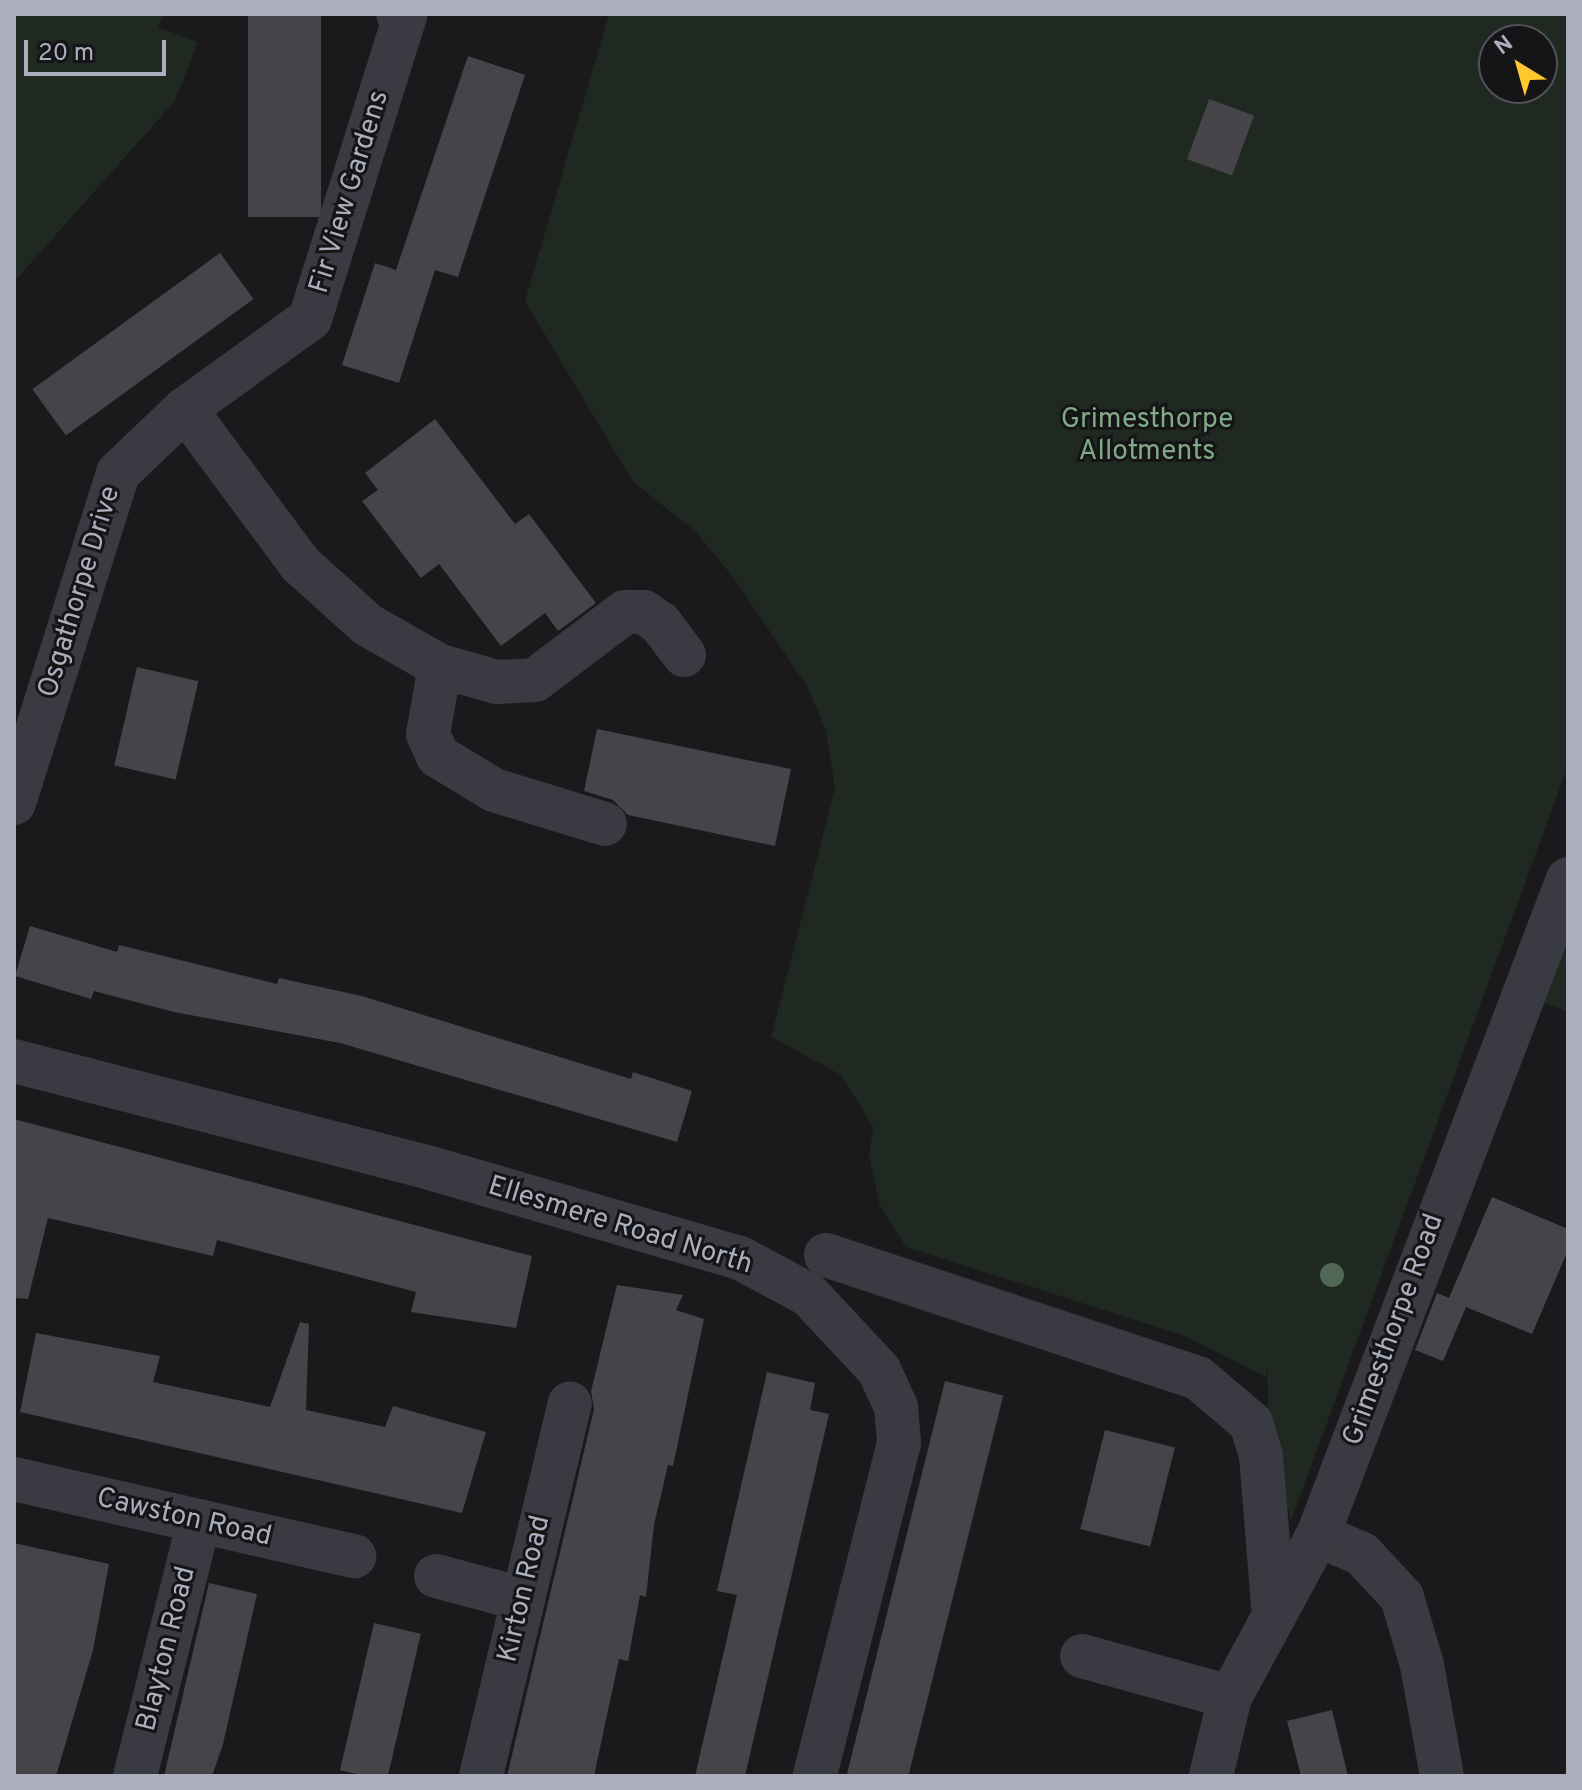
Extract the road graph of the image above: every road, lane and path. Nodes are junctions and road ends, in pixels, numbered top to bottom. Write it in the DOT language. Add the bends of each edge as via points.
graph roads {
  1 [pos="398,14"];
  2 [pos="185,409"];
  3 [pos="118,473"];
  4 [pos="684,655"];
  5 [pos="440,666"];
  6 [pos="14,803"];
  7 [pos="605,824"];
  8 [pos="1568,879"];
  9 [pos="14,1061"];
  10 [pos="826,1255"];
  11 [pos="570,1403"];
  12 [pos="14,1479"];
  13 [pos="199,1521"];
  14 [pos="1318,1535"];
  15 [pos="354,1556"];
  16 [pos="436,1576"];
  17 [pos="522,1599"];
  18 [pos="1274,1616"];
  19 [pos="1082,1656"];
  20 [pos="1230,1697"];
  21 [pos="135,1776"];
  22 [pos="481,1776"];
  23 [pos="815,1776"];
  24 [pos="1211,1776"];
  25 [pos="1442,1776"];
  1 -- 2 [label="street, Fir View Gardens" via="405,16 310,319"];
  2 -- 3 [label="street, Fir View Gardens"];
  2 -- 5 [label="street" via="300,564 368,625"];
  3 -- 6 [label="street, Osgathorpe Drive"];
  4 -- 5 [label="street" via="660,623 644,612 625,612 535,680 497,682"];
  5 -- 7 [label="street" via="428,734 438,756 494,790"];
  8 -- 14 [label="street, Grimesthorpe Road"];
  9 -- 23 [label="street, Ellesmere Road North" via="430,1168 740,1258 809,1295 879,1370 896,1407 899,1443"];
  10 -- 18 [label="street" via="1198,1378 1251,1423 1261,1456"];
  11 -- 17 [label="street, Kirton Road"];
  12 -- 13 [label="street, Cawston Road"];
  13 -- 15 [label="street, Cawston Road"];
  13 -- 21 [label="street, Blayton Road"];
  14 -- 18 [label="street, Grimesthorpe Road"];
  14 -- 25 [label="street" via="1362,1554 1402,1597 1422,1665"];
  16 -- 17 [label="street"];
  17 -- 22 [label="street, Kirton Road"];
  18 -- 20 [label="street, Grimesthorpe Road"];
  19 -- 20 [label="street"];
  20 -- 24 [label="street, Grimesthorpe Road"];
}
